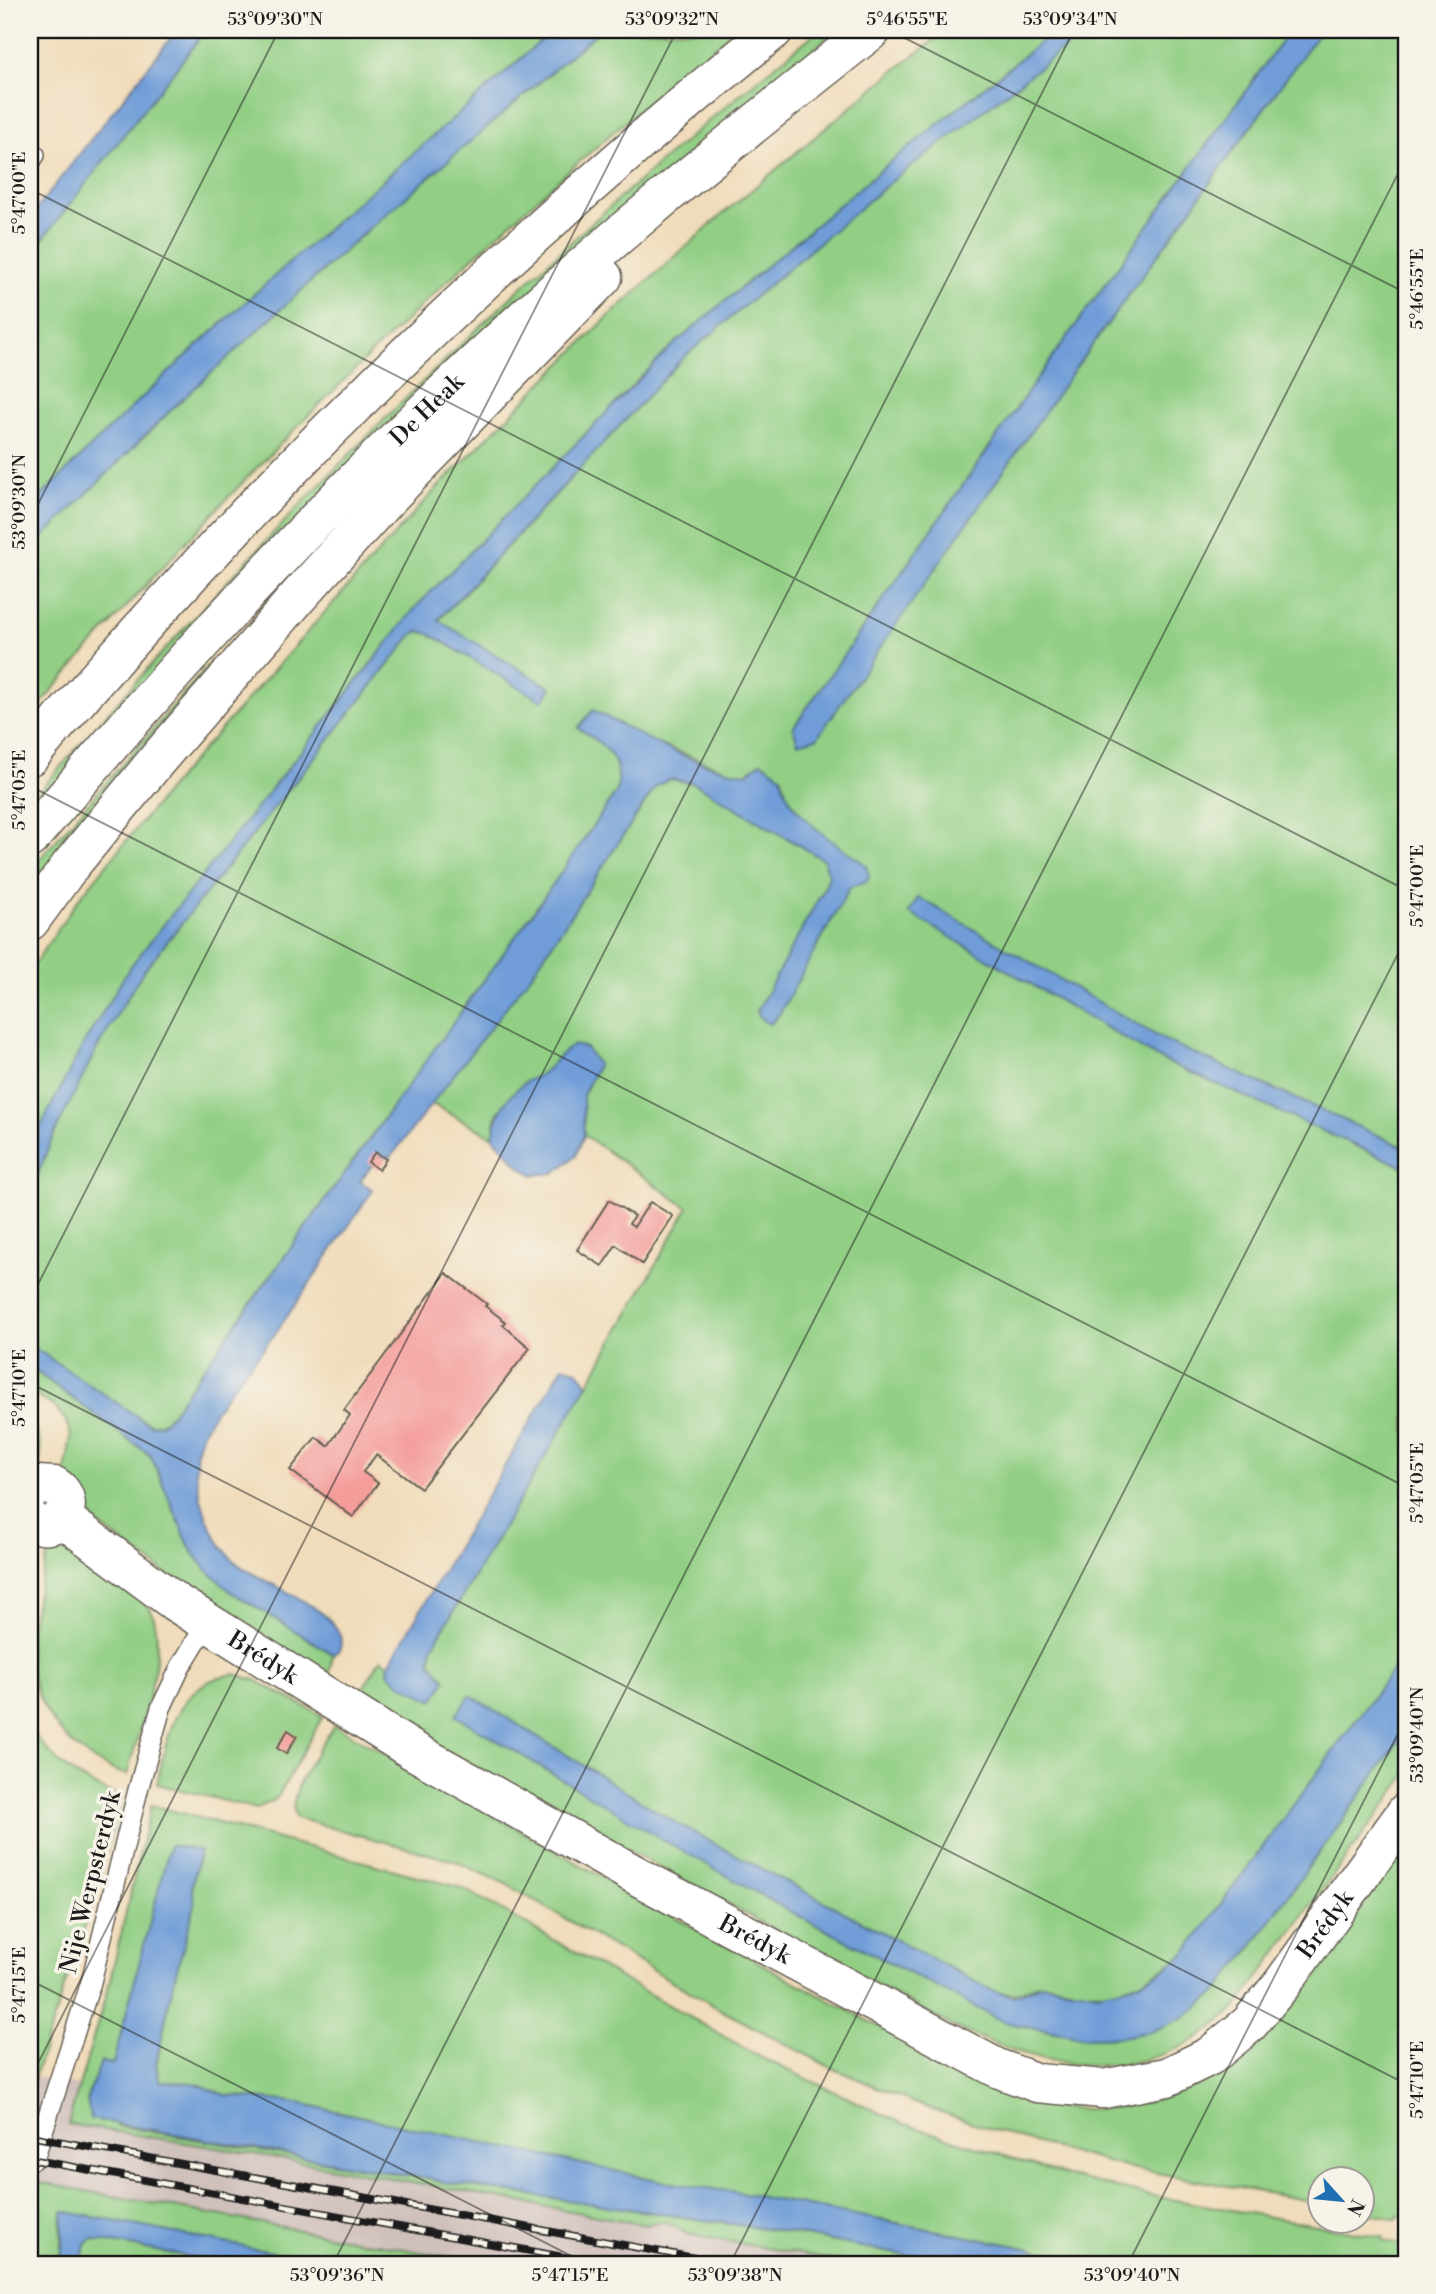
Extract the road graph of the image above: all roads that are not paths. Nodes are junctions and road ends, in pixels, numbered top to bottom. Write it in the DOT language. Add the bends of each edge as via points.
graph roads {
  1 [pos="774,30"];
  2 [pos="872,30"];
  3 [pos="693,171"];
  4 [pos="30,756"];
  5 [pos="30,838"];
  6 [pos="30,921"];
  7 [pos="30,1491"];
  8 [pos="46,1518"];
  9 [pos="207,1623"];
  10 [pos="1406,1811"];
  11 [pos="34,2159"];
  1 -- 4 [label="main road, De Heak" via="550,222 408,355 189,577"];
  2 -- 3 [label="main road, De Heak"];
  3 -- 5 [label="main road, De Heak" via="445,391 334,500 126,726"];
  3 -- 6 [label="main road" via="587,297 383,503 296,599 157,760"];
  7 -- 8 [label="main road" via="46,1483 61,1490 66,1505"];
  8 -- 9 [label="main road, Brédyk"];
  9 -- 10 [label="main road, Brédyk" via="412,1750 650,1883 997,2068 1037,2083 1103,2089 1167,2077 1209,2056 1250,2024"];
  9 -- 11 [label="lane, Nije Werpsterdyk" via="161,1708 91,1982"];
}
